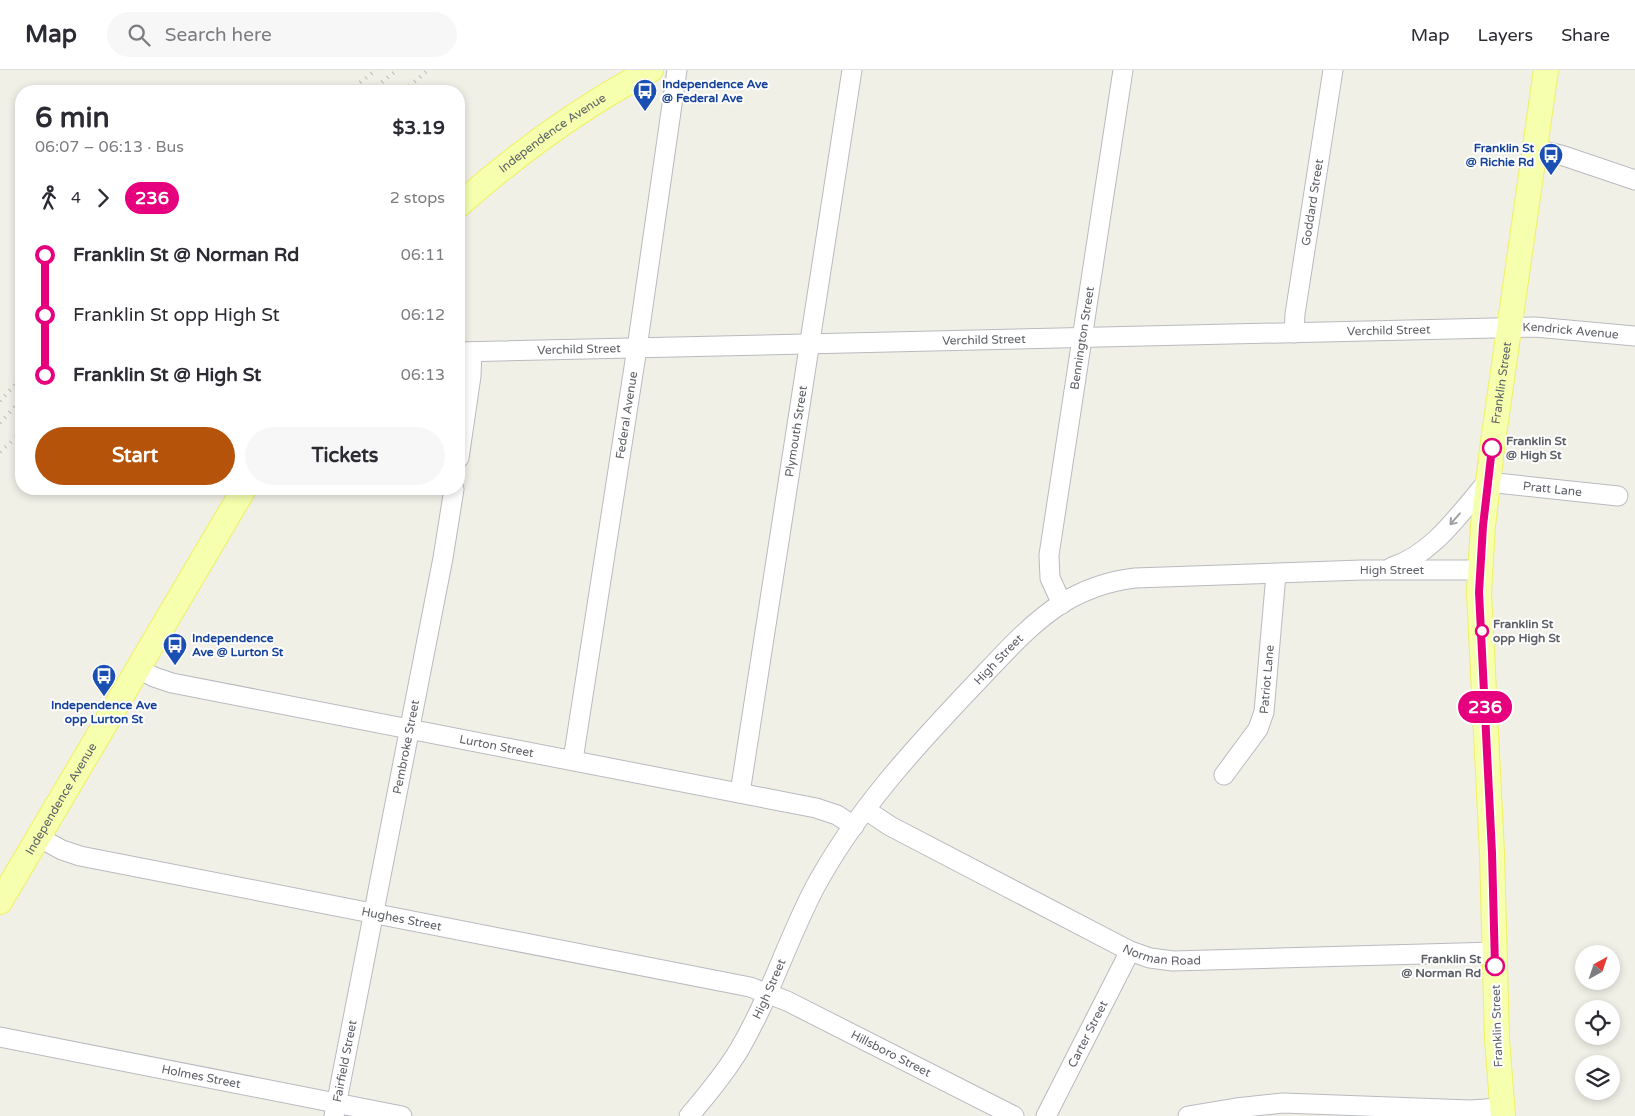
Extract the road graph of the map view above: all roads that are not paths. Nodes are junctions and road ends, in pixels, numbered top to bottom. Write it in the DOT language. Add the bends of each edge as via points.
graph roads {
  1 [pos="651,70"];
  2 [pos="677,70"];
  3 [pos="852,70"];
  4 [pos="1123,70"];
  5 [pos="1333,70"];
  6 [pos="1546,70"];
  7 [pos="1534,149"];
  8 [pos="1635,180"];
  9 [pos="465,200"];
  10 [pos="1508,328"];
  11 [pos="1294,333"];
  12 [pos="1635,336"];
  13 [pos="1083,338"];
  14 [pos="809,343"];
  15 [pos="637,348"];
  16 [pos="466,352"];
  17 [pos="465,417"];
  18 [pos="1487,482"];
  19 [pos="240,495"];
  20 [pos="453,495"];
  21 [pos="1618,496"];
  22 [pos="1382,570"];
  23 [pos="1480,570"];
  24 [pos="1276,574"];
  25 [pos="1062,604"];
  26 [pos="138,668"];
  27 [pos="409,729"];
  28 [pos="573,760"];
  29 [pos="1224,775"];
  30 [pos="740,793"];
  31 [pos="866,810"];
  32 [pos="854,826"];
  33 [pos="38,837"];
  34 [pos="0,902"];
  35 [pos="373,913"];
  36 [pos="1130,951"];
  37 [pos="1495,952"];
  38 [pos="767,992"];
  39 [pos="355,1005"];
  40 [pos="0,1037"];
  41 [pos="335,1110"];
  42 [pos="1503,1112"];
  43 [pos="402,1116"];
  44 [pos="689,1116"];
  45 [pos="1014,1116"];
  46 [pos="1046,1116"];
  47 [pos="1188,1116"];
  1 -- 9 [label="main road, Independence Avenue" via="552,130"];
  2 -- 15 [label="street, Federal Avenue"];
  3 -- 14 [label="street, Plymouth Street"];
  4 -- 13 [label="street, Bennington Street"];
  5 -- 11 [label="street, Goddard Street"];
  6 -- 7 [label="main road, Franklin Street"];
  7 -- 8 [label="street"];
  7 -- 10 [label="main road, Franklin Street"];
  10 -- 11 [label="street, Verchild Street"];
  10 -- 12 [label="street, Kendrick Avenue"];
  10 -- 18 [label="main road, Franklin Street"];
  11 -- 13 [label="street, Verchild Street"];
  13 -- 14 [label="street, Verchild Street"];
  13 -- 25 [label="street, Bennington Street" via="1048,562 1052,585"];
  14 -- 15 [label="street, Verchild Street"];
  14 -- 30 [label="street, Plymouth Street"];
  15 -- 16 [label="street, Verchild Street"];
  15 -- 28 [label="street, Federal Avenue"];
  16 -- 17 [label="street" via="471,376"];
  18 -- 21 [label="street, Pratt Lane"];
  18 -- 22 [label="street, one-way" via="1426,548 1406,561"];
  18 -- 23 [label="main road, Franklin Street"];
  19 -- 26 [label="main road, Independence Avenue"];
  20 -- 27 [label="street, Pembroke Street"];
  22 -- 23 [label="street, High Street"];
  22 -- 24 [label="street, High Street"];
  23 -- 37 [label="main road, Franklin Street"];
  24 -- 25 [label="street, High Street" via="1123,580 1091,588"];
  24 -- 29 [label="street, Patriot Lane" via="1264,712 1258,729"];
  25 -- 31 [label="street, High Street" via="1023,636 962,697"];
  26 -- 27 [label="street, Lurton Street" via="172,683"];
  26 -- 33 [label="main road, Independence Avenue"];
  27 -- 28 [label="street, Lurton Street"];
  27 -- 35 [label="street, Pembroke Street"];
  28 -- 30 [label="street, Lurton Street"];
  30 -- 32 [label="street, Lurton Street" via="816,808 838,815"];
  31 -- 32 [label="street, High Street"];
  31 -- 36 [label="street, Norman Road" via="890,826"];
  32 -- 38 [label="street, High Street" via="814,889"];
  33 -- 34 [label="main road, Independence Avenue"];
  33 -- 35 [label="street, Hughes Street" via="80,856"];
  35 -- 38 [label="street, Hughes Street" via="740,984"];
  35 -- 39 [label="street, Pembroke Street"];
  36 -- 37 [label="street, Norman Road" via="1173,961"];
  36 -- 46 [label="street, Carter Street"];
  37 -- 42 [label="main road, Franklin Street"];
  38 -- 44 [label="street, High Street" via="745,1038 719,1079"];
  38 -- 45 [label="street, Hillsboro Street"];
  39 -- 41 [label="street, Fairfield Street"];
  40 -- 41 [label="street, Holmes Street"];
  41 -- 43 [label="street, Holmes Street"];
  42 -- 47 [label="street" via="1283,1103"];
}
